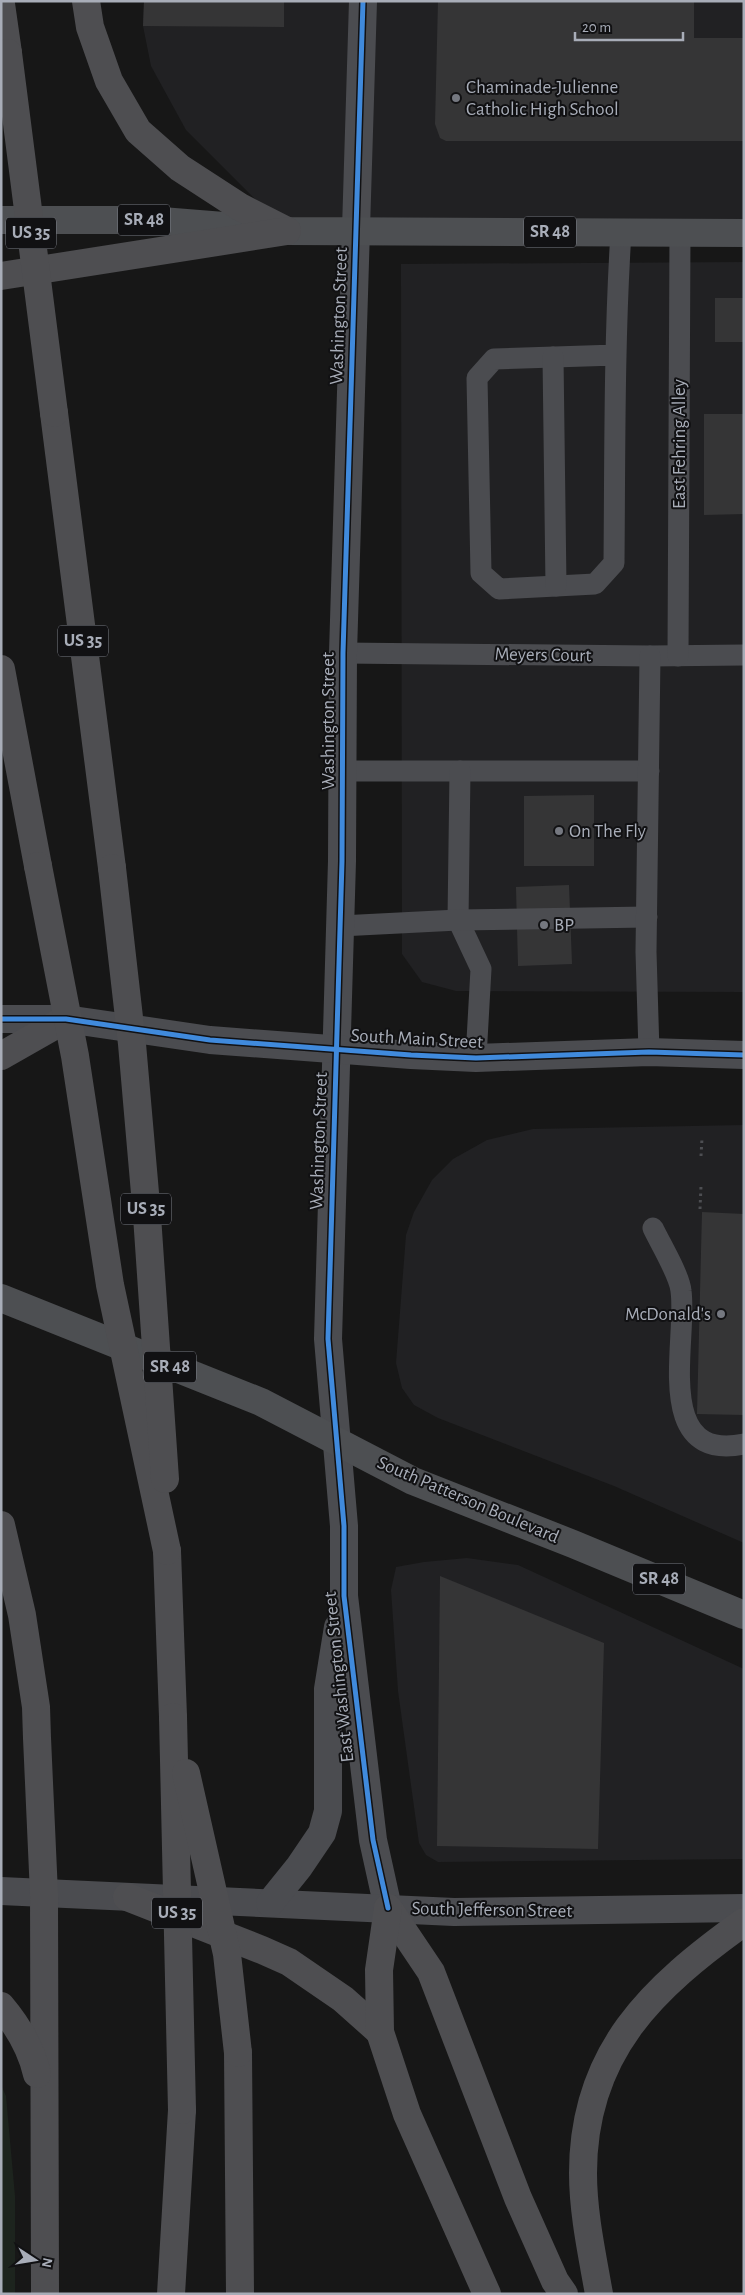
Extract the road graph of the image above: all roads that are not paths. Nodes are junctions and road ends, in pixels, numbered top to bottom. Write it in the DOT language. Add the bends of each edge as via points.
graph roads {
  1 [pos="86,1"];
  2 [pos="363,1"];
  3 [pos="1,4"];
  4 [pos="1,220"];
  5 [pos="287,231"];
  6 [pos="356,231"];
  7 [pos="621,232"];
  8 [pos="680,232"];
  9 [pos="744,233"];
  10 [pos="1,276"];
  11 [pos="616,355"];
  12 [pos="554,357"];
  13 [pos="556,586"];
  14 [pos="343,652"];
  15 [pos="744,655"];
  16 [pos="650,656"];
  17 [pos="678,656"];
  18 [pos="1,669"];
  19 [pos="343,771"];
  20 [pos="460,771"];
  21 [pos="649,772"];
  22 [pos="646,917"];
  23 [pos="458,920"];
  24 [pos="340,926"];
  25 [pos="1,1019"];
  26 [pos="66,1019"];
  27 [pos="336,1050"];
  28 [pos="649,1052"];
  29 [pos="744,1055"];
  30 [pos="1,1056"];
  31 [pos="476,1058"];
  32 [pos="653,1228"];
  33 [pos="1,1298"];
  34 [pos="336,1441"];
  35 [pos="744,1444"];
  36 [pos="1,1525"];
  37 [pos="167,1551"];
  38 [pos="344,1596"];
  39 [pos="744,1615"];
  40 [pos="173,1717"];
  41 [pos="1,1891"];
  42 [pos="44,1894"];
  43 [pos="127,1897"];
  44 [pos="270,1903"];
  45 [pos="388,1908"];
  46 [pos="744,1908"];
  47 [pos="744,1922"];
  48 [pos="1,2006"];
  49 [pos="380,2032"];
  50 [pos="44,2104"];
  51 [pos="45,2294"];
  52 [pos="172,2294"];
  53 [pos="240,2294"];
  54 [pos="487,2294"];
  55 [pos="564,2294"];
  56 [pos="599,2294"];
  1 -- 5 [label="highway" via="90,27 110,81 138,131 187,172 240,207"];
  2 -- 6 [label="street, Washington Street"];
  3 -- 37 [label="highway, US 35, bridge" via="132,1044 165,1468"];
  4 -- 5 [label="main road, SR 48" via="149,220"];
  5 -- 6 [label="main road, SR 48"];
  5 -- 10 [label="highway"];
  6 -- 7 [label="main road, SR 48"];
  6 -- 14 [label="street, Washington Street"];
  7 -- 8 [label="main road, SR 48"];
  7 -- 11 [label="lane"];
  8 -- 9 [label="main road, SR 48"];
  8 -- 17 [label="lane, East Fehring Alley"];
  11 -- 12 [label="lane"];
  11 -- 13 [label="lane" via="614,563 594,584"];
  12 -- 13 [label="lane"];
  12 -- 13 [label="lane" via="494,358 477,378 481,573 499,589"];
  14 -- 16 [label="lane, Meyers Court"];
  14 -- 19 [label="street, Washington Street"];
  15 -- 17 [label="lane, Meyers Court"];
  16 -- 17 [label="lane, Meyers Court"];
  16 -- 21 [label="lane"];
  18 -- 37 [label="highway, bridge" via="82,1092 110,1285"];
  19 -- 20 [label="lane"];
  19 -- 24 [label="street, Washington Street"];
  20 -- 21 [label="lane"];
  20 -- 23 [label="lane"];
  21 -- 22 [label="lane"];
  22 -- 23 [label="lane"];
  22 -- 28 [label="lane"];
  23 -- 24 [label="lane"];
  23 -- 31 [label="lane" via="481,968"];
  24 -- 27 [label="street, Washington Street"];
  25 -- 26 [label="street, South Main Street"];
  26 -- 27 [label="street, South Main Street" via="210,1040"];
  26 -- 30 [label="highway"];
  27 -- 31 [label="street, South Main Street"];
  27 -- 34 [label="street, Washington Street" via="328,1339"];
  28 -- 29 [label="street, South Main Street"];
  28 -- 31 [label="street, South Main Street"];
  32 -- 35 [label="lane" via="682,1290 679,1400 686,1419 693,1431 705,1441 722,1446"];
  33 -- 34 [label="main road, South Patterson Boulevard / SR 48" via="261,1402"];
  34 -- 38 [label="street, East Washington Street" via="344,1526"];
  34 -- 39 [label="main road, South Patterson Boulevard / SR 48" via="413,1481"];
  36 -- 42 [label="highway" via="22,1615 36,1707"];
  37 -- 40 [label="highway, US 35"];
  38 -- 44 [label="street" via="328,1689 328,1811 322,1833"];
  38 -- 45 [label="street, East Washington Street" via="373,1840"];
  40 -- 52 [label="highway, US 35, bridge" via="182,2110"];
  40 -- 53 [label="highway, bridge" via="227,1954 238,2053"];
  41 -- 42 [label="street, South Jefferson Street"];
  42 -- 43 [label="street, South Jefferson Street"];
  42 -- 50 [label="highway"];
  43 -- 44 [label="street, South Jefferson Street"];
  43 -- 49 [label="highway" via="289,1962 343,1999"];
  44 -- 45 [label="street, South Jefferson Street"];
  45 -- 46 [label="street, South Jefferson Street" via="454,1912"];
  45 -- 49 [label="highway" via="379,1970"];
  45 -- 55 [label="highway" via="431,1972 518,2198"];
  47 -- 56 [label="highway" via="677,1974 646,2003 620,2039 598,2084 584,2147 583,2174 586,2218"];
  48 -- 50 [label="highway" via="33,2057"];
  49 -- 54 [label="highway" via="407,2114"];
  50 -- 51 [label="highway"];
}
